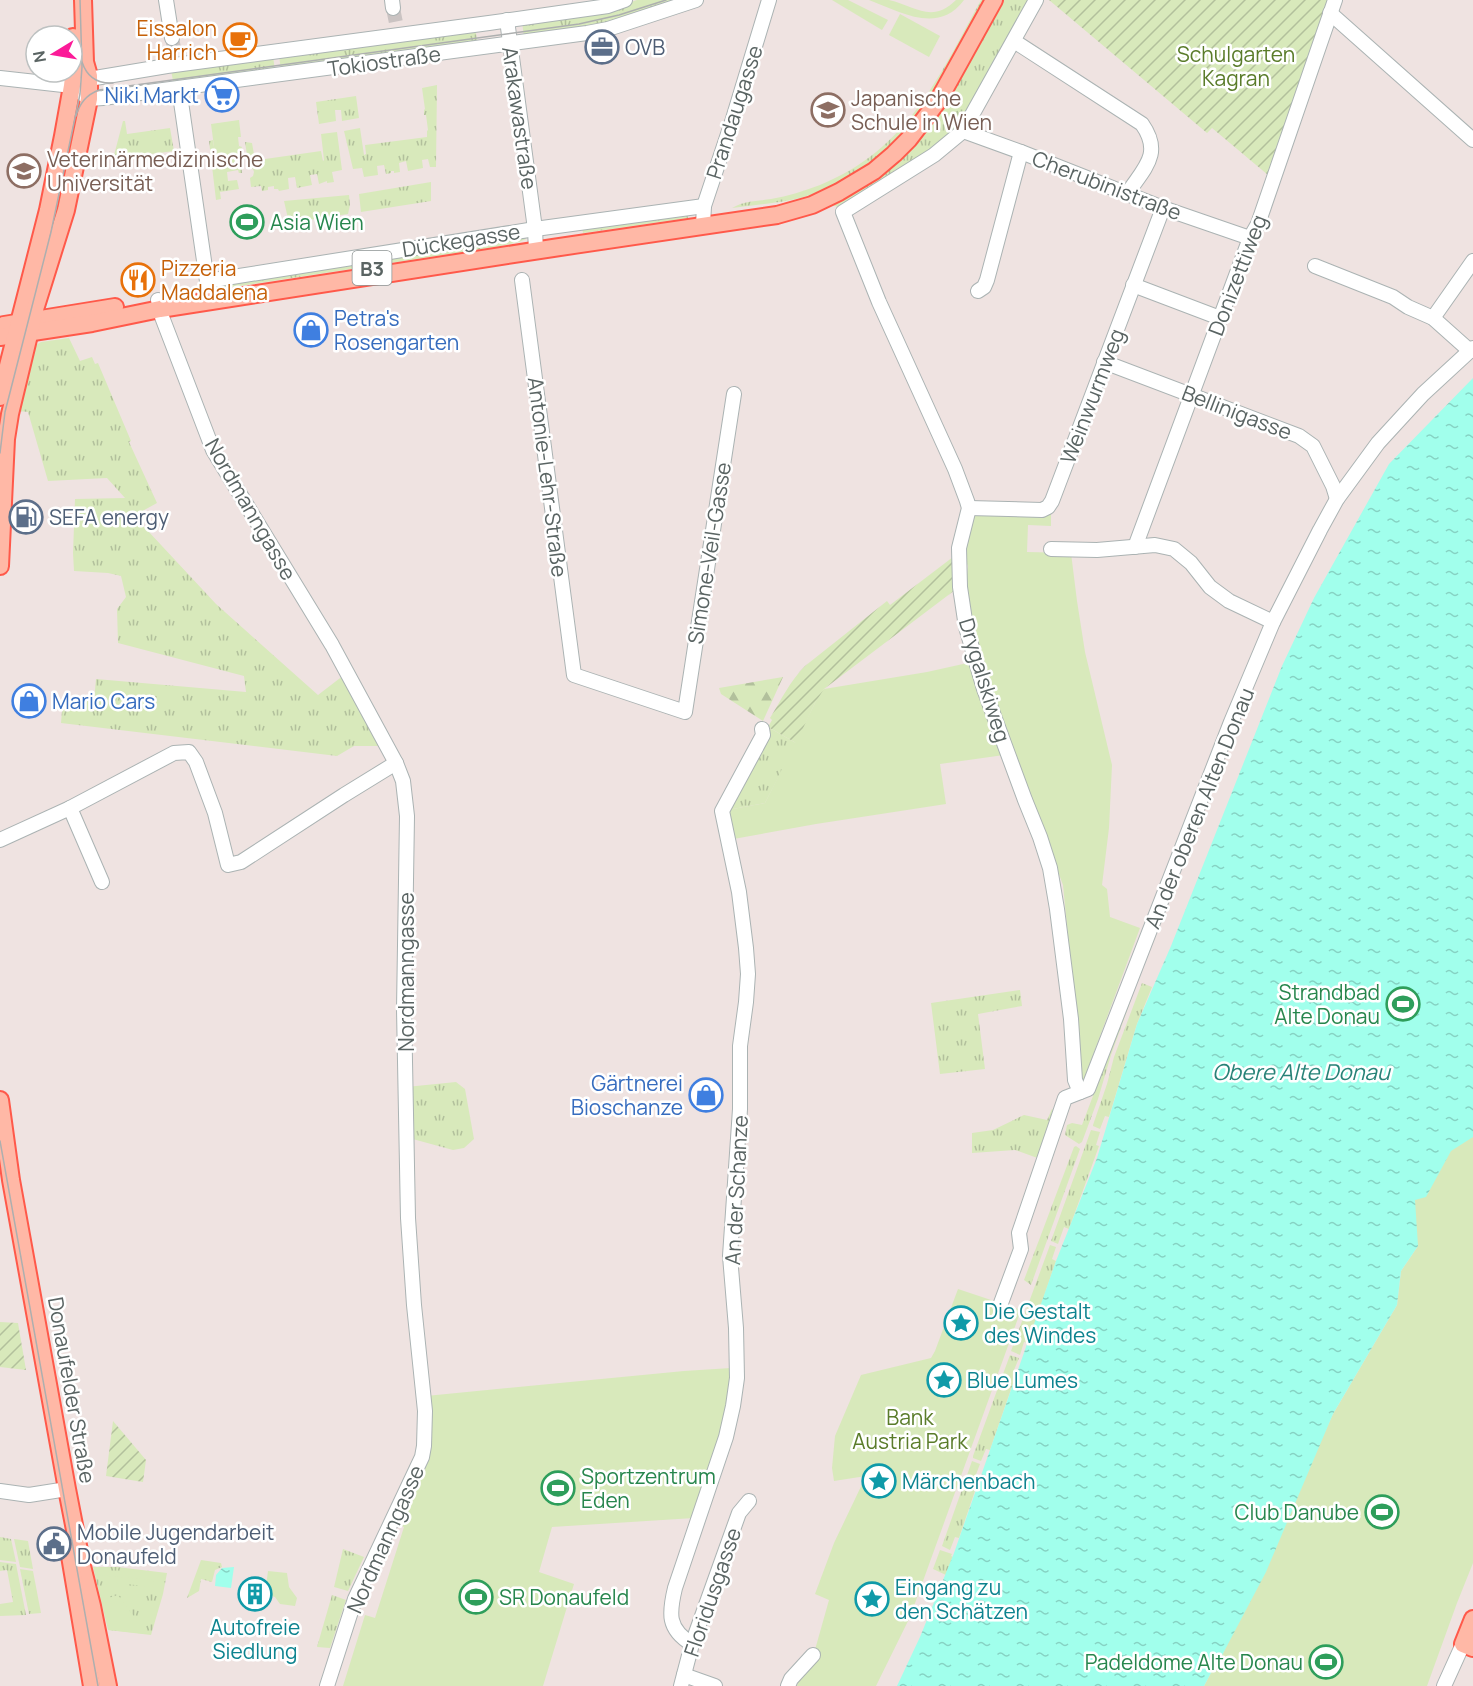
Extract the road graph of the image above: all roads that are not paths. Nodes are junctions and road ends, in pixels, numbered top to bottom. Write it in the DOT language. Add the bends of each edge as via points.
graph roads {
  1 [pos="72,0"];
  2 [pos="83,0"];
  3 [pos="166,0"];
  4 [pos="624,0"];
  5 [pos="696,0"];
  6 [pos="770,0"];
  7 [pos="988,0"];
  8 [pos="994,0"];
  9 [pos="1036,0"];
  10 [pos="608,3"];
  11 [pos="1332,6"];
  12 [pos="507,21"];
  13 [pos="489,23"];
  14 [pos="172,38"];
  15 [pos="1014,41"];
  16 [pos="503,45"];
  17 [pos="0,78"];
  18 [pos="89,79"];
  19 [pos="72,86"];
  20 [pos="179,88"];
  21 [pos="89,99"];
  22 [pos="963,131"];
  23 [pos="1473,140"];
  24 [pos="1021,152"];
  25 [pos="838,190"];
  26 [pos="1127,194"];
  27 [pos="1163,208"];
  28 [pos="703,216"];
  29 [pos="1250,238"];
  30 [pos="535,241"];
  31 [pos="1473,261"];
  32 [pos="1315,267"];
  33 [pos="522,279"];
  34 [pos="1133,285"];
  35 [pos="978,291"];
  36 [pos="208,292"];
  37 [pos="159,304"];
  38 [pos="1220,318"];
  39 [pos="1432,318"];
  40 [pos="0,326"];
  41 [pos="20,329"];
  42 [pos="1471,349"];
  43 [pos="1104,362"];
  44 [pos="734,394"];
  45 [pos="1191,394"];
  46 [pos="0,397"];
  47 [pos="1337,499"];
  48 [pos="969,508"];
  49 [pos="1135,548"];
  50 [pos="1051,549"];
  51 [pos="0,566"];
  52 [pos="1273,622"];
  53 [pos="685,712"];
  54 [pos="762,729"];
  55 [pos="396,763"];
  56 [pos="70,808"];
  57 [pos="0,840"];
  58 [pos="102,882"];
  59 [pos="1080,1092"];
  60 [pos="0,1100"];
  61 [pos="0,1172"];
  62 [pos="1001,1303"];
  63 [pos="0,1491"];
  64 [pos="63,1491"];
  65 [pos="749,1501"];
  66 [pos="1473,1619"];
  67 [pos="692,1644"];
  68 [pos="1468,1646"];
  69 [pos="813,1655"];
  70 [pos="683,1680"];
  71 [pos="92,1686"];
  72 [pos="108,1686"];
  73 [pos="327,1686"];
  74 [pos="715,1686"];
  75 [pos="788,1686"];
  76 [pos="1444,1686"];
  1 -- 19 [label="main road"];
  2 -- 18 [label="main road"];
  3 -- 14 [label="street"];
  4 -- 10 [label="street, Tokiostraße"];
  5 -- 16 [label="street, Tokiostraße" via="608,30"];
  6 -- 28 [label="street, Prandaugasse"];
  7 -- 25 [label="main road, B3" via="933,99 906,134 871,167"];
  8 -- 25 [label="main road, B3" via="938,101 909,139 874,171"];
  9 -- 15 [label="street"];
  10 -- 12 [label="street, Tokiostraße"];
  11 -- 23 [label="street"];
  11 -- 29 [label="street, Donizettiweg"];
  12 -- 13 [label="street, Tokiostraße"];
  12 -- 16 [label="street, Arakawastraße"];
  13 -- 16 [label="street, Arakawastraße"];
  13 -- 18 [label="street, Tokiostraße" via="396,29 176,59"];
  15 -- 22 [label="street"];
  15 -- 26 [label="street" via="1142,124 1150,135 1150,159"];
  16 -- 20 [label="street, Tokiostraße"];
  16 -- 30 [label="street, Arakawastraße"];
  17 -- 19 [label="street"];
  18 -- 19 [label="street, Tokiostraße"];
  18 -- 21 [label="main road"];
  19 -- 21 [label="street"];
  19 -- 41 [label="main road"];
  20 -- 21 [label="street, Tokiostraße"];
  20 -- 36 [label="street"];
  21 -- 41 [label="main road" via="66,210 38,300"];
  22 -- 24 [label="street, Cherubinistraße"];
  22 -- 48 [label="street" via="934,155 843,212"];
  24 -- 26 [label="street, Cherubinistraße"];
  24 -- 35 [label="street" via="987,280"];
  25 -- 28 [label="main road, Dückegasse / B3" via="812,205 777,215"];
  26 -- 27 [label="street, Cherubinistraße"];
  27 -- 29 [label="street, Cherubinistraße"];
  27 -- 34 [label="street, Weinwurmweg"];
  28 -- 30 [label="main road, Dückegasse / B3"];
  29 -- 38 [label="street, Donizettiweg"];
  30 -- 36 [label="main road, Dückegasse / B3"];
  31 -- 39 [label="street"];
  32 -- 39 [label="street" via="1392,297"];
  33 -- 53 [label="street, Antonie-Lehr-Straße" via="574,675"];
  34 -- 38 [label="street"];
  34 -- 43 [label="street, Weinwurmweg"];
  36 -- 37 [label="main road, Dückegasse / B3"];
  37 -- 41 [label="main road, Dückegasse / B3"];
  37 -- 55 [label="street, Nordmanngasse" via="213,450 332,645"];
  38 -- 45 [label="street, Donizettiweg"];
  39 -- 42 [label="street"];
  40 -- 41 [label="main road, B3"];
  41 -- 46 [label="main road"];
  41 -- 51 [label="main road" via="6,439"];
  42 -- 47 [label="street, An der oberen Alten Donau" via="1400,418"];
  43 -- 45 [label="street, Bellinigasse"];
  43 -- 48 [label="street, Weinwurmweg" via="1048,507"];
  44 -- 53 [label="street, Simone-Veil-Gasse"];
  45 -- 47 [label="street, Bellinigasse" via="1299,436 1313,446"];
  45 -- 49 [label="street, Donizettiweg"];
  47 -- 52 [label="street, An der oberen Alten Donau"];
  48 -- 59 [label="street, Drygalskiweg" via="959,548 966,627 980,679 1050,868 1071,1019 1075,1080"];
  49 -- 50 [label="street"];
  49 -- 52 [label="street" via="1155,545 1174,549 1229,602"];
  52 -- 59 [label="street, An der oberen Alten Donau" via="1088,1089"];
  54 -- 67 [label="street, An der Schanze" via="763,735 722,811 739,892 748,974 740,1046 739,1131 730,1256 737,1378 726,1437 670,1609 673,1626"];
  55 -- 56 [label="street" via="241,862 228,865 215,813 189,753 174,753"];
  55 -- 73 [label="street, Nordmanngasse" via="403,781 407,816 404,1009 408,1218 424,1446 355,1599"];
  56 -- 57 [label="street"];
  56 -- 58 [label="street"];
  59 -- 62 [label="street, An der oberen Alten Donau" via="1065,1098 1019,1233 1021,1249"];
  60 -- 64 [label="main road, Donaufelder Straße"];
  61 -- 64 [label="main road, Donaufelder Straße"];
  63 -- 64 [label="street" via="29,1495"];
  64 -- 71 [label="main road, Donaufelder Straße"];
  64 -- 72 [label="main road, Donaufelder Straße"];
  65 -- 67 [label="street, Floridusgasse" via="739,1513"];
  66 -- 68 [label="main road"];
  67 -- 70 [label="street, Floridusgasse"];
  68 -- 76 [label="street"];
  69 -- 75 [label="street"];
  70 -- 74 [label="street"];
}
